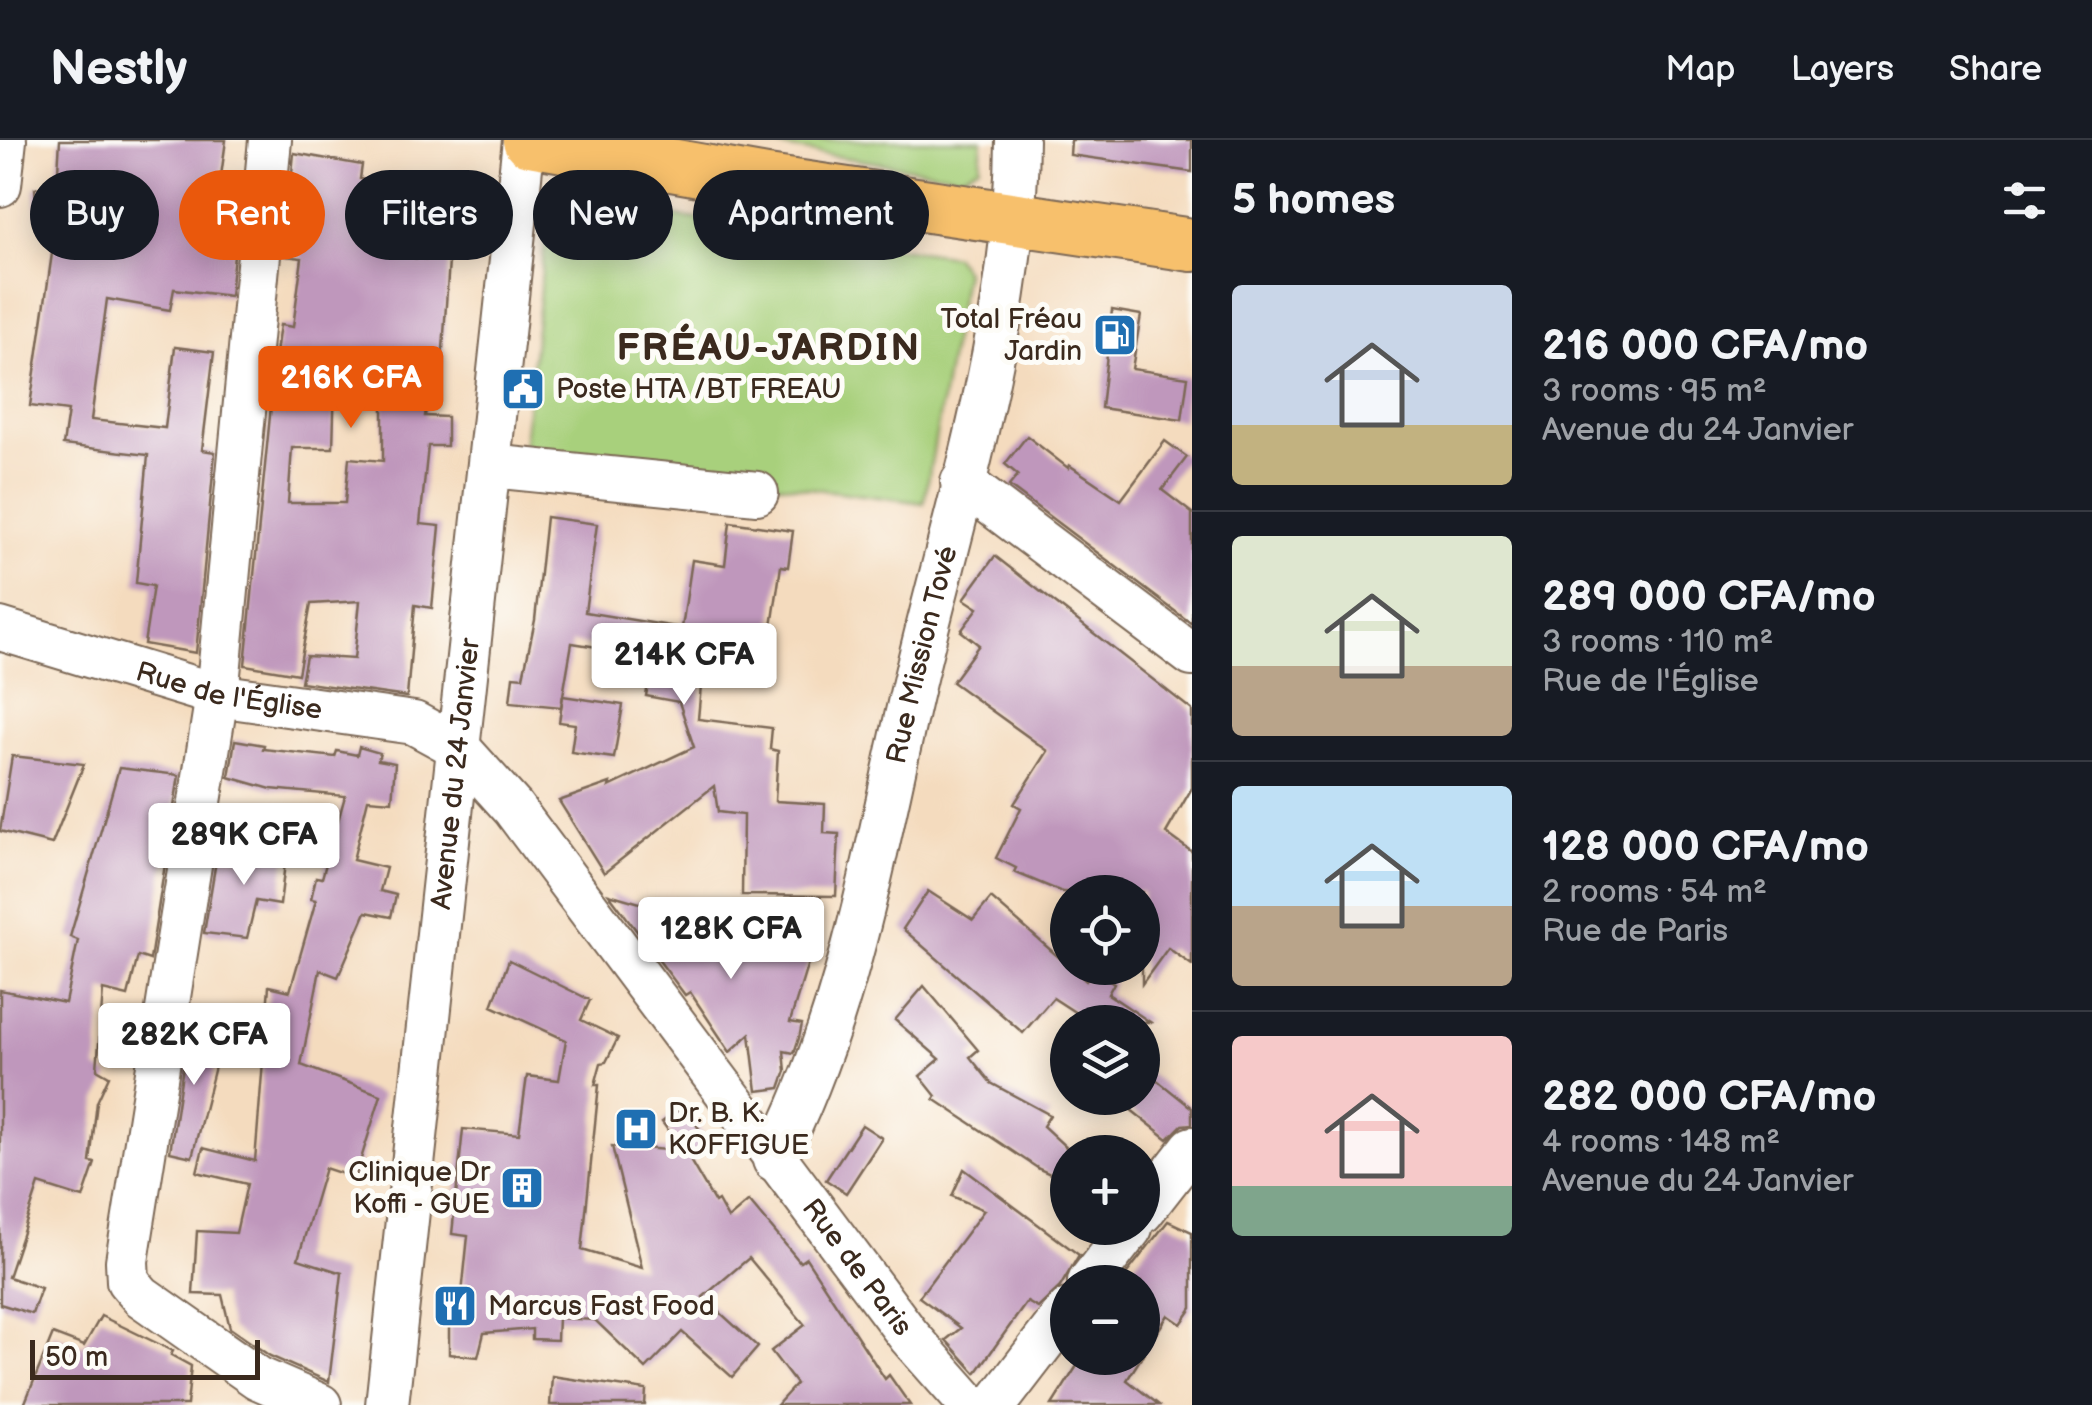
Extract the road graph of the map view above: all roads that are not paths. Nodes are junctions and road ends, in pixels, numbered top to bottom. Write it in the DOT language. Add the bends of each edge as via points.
graph roads {
  1 [pos="5,140"];
  2 [pos="270,140"];
  3 [pos="526,140"];
  4 [pos="1017,140"];
  5 [pos="0,186"];
  6 [pos="1016,219"];
  7 [pos="1192,245"];
  8 [pos="491,466"];
  9 [pos="962,482"];
  10 [pos="757,493"];
  11 [pos="0,628"];
  12 [pos="1192,655"];
  13 [pos="217,696"];
  14 [pos="458,746"];
  15 [pos="1192,1148"];
  16 [pos="774,1160"];
  17 [pos="1160,1189"];
  18 [pos="1117,1245"];
  19 [pos="1102,1265"];
  20 [pos="1050,1333"];
  21 [pos="320,1405"];
  22 [pos="387,1405"];
  23 [pos="970,1405"];
  24 [pos="995,1405"];
  1 -- 5 [label="street"];
  2 -- 13 [label="street"];
  3 -- 6 [label="main road"];
  3 -- 8 [label="street, Avenue du 24 Janvier"];
  4 -- 6 [label="street, Rue Mission Tové"];
  6 -- 7 [label="main road"];
  6 -- 9 [label="street, Rue Mission Tové"];
  8 -- 10 [label="street"];
  8 -- 14 [label="street, Avenue du 24 Janvier"];
  9 -- 12 [label="street"];
  9 -- 16 [label="street, Rue Mission Tové" via="824,1051"];
  11 -- 13 [label="street, Rue de l'Église"];
  13 -- 14 [label="street, Rue de l'Église" via="414,723"];
  13 -- 21 [label="street" via="128,1281 258,1378"];
  14 -- 16 [label="street, Rue de Paris" via="512,808"];
  14 -- 22 [label="street, Avenue du 24 Janvier"];
  15 -- 17 [label="street"];
  16 -- 23 [label="street, Rue de Paris"];
  18 -- 19 [label="street"];
  20 -- 24 [label="street"];
}
